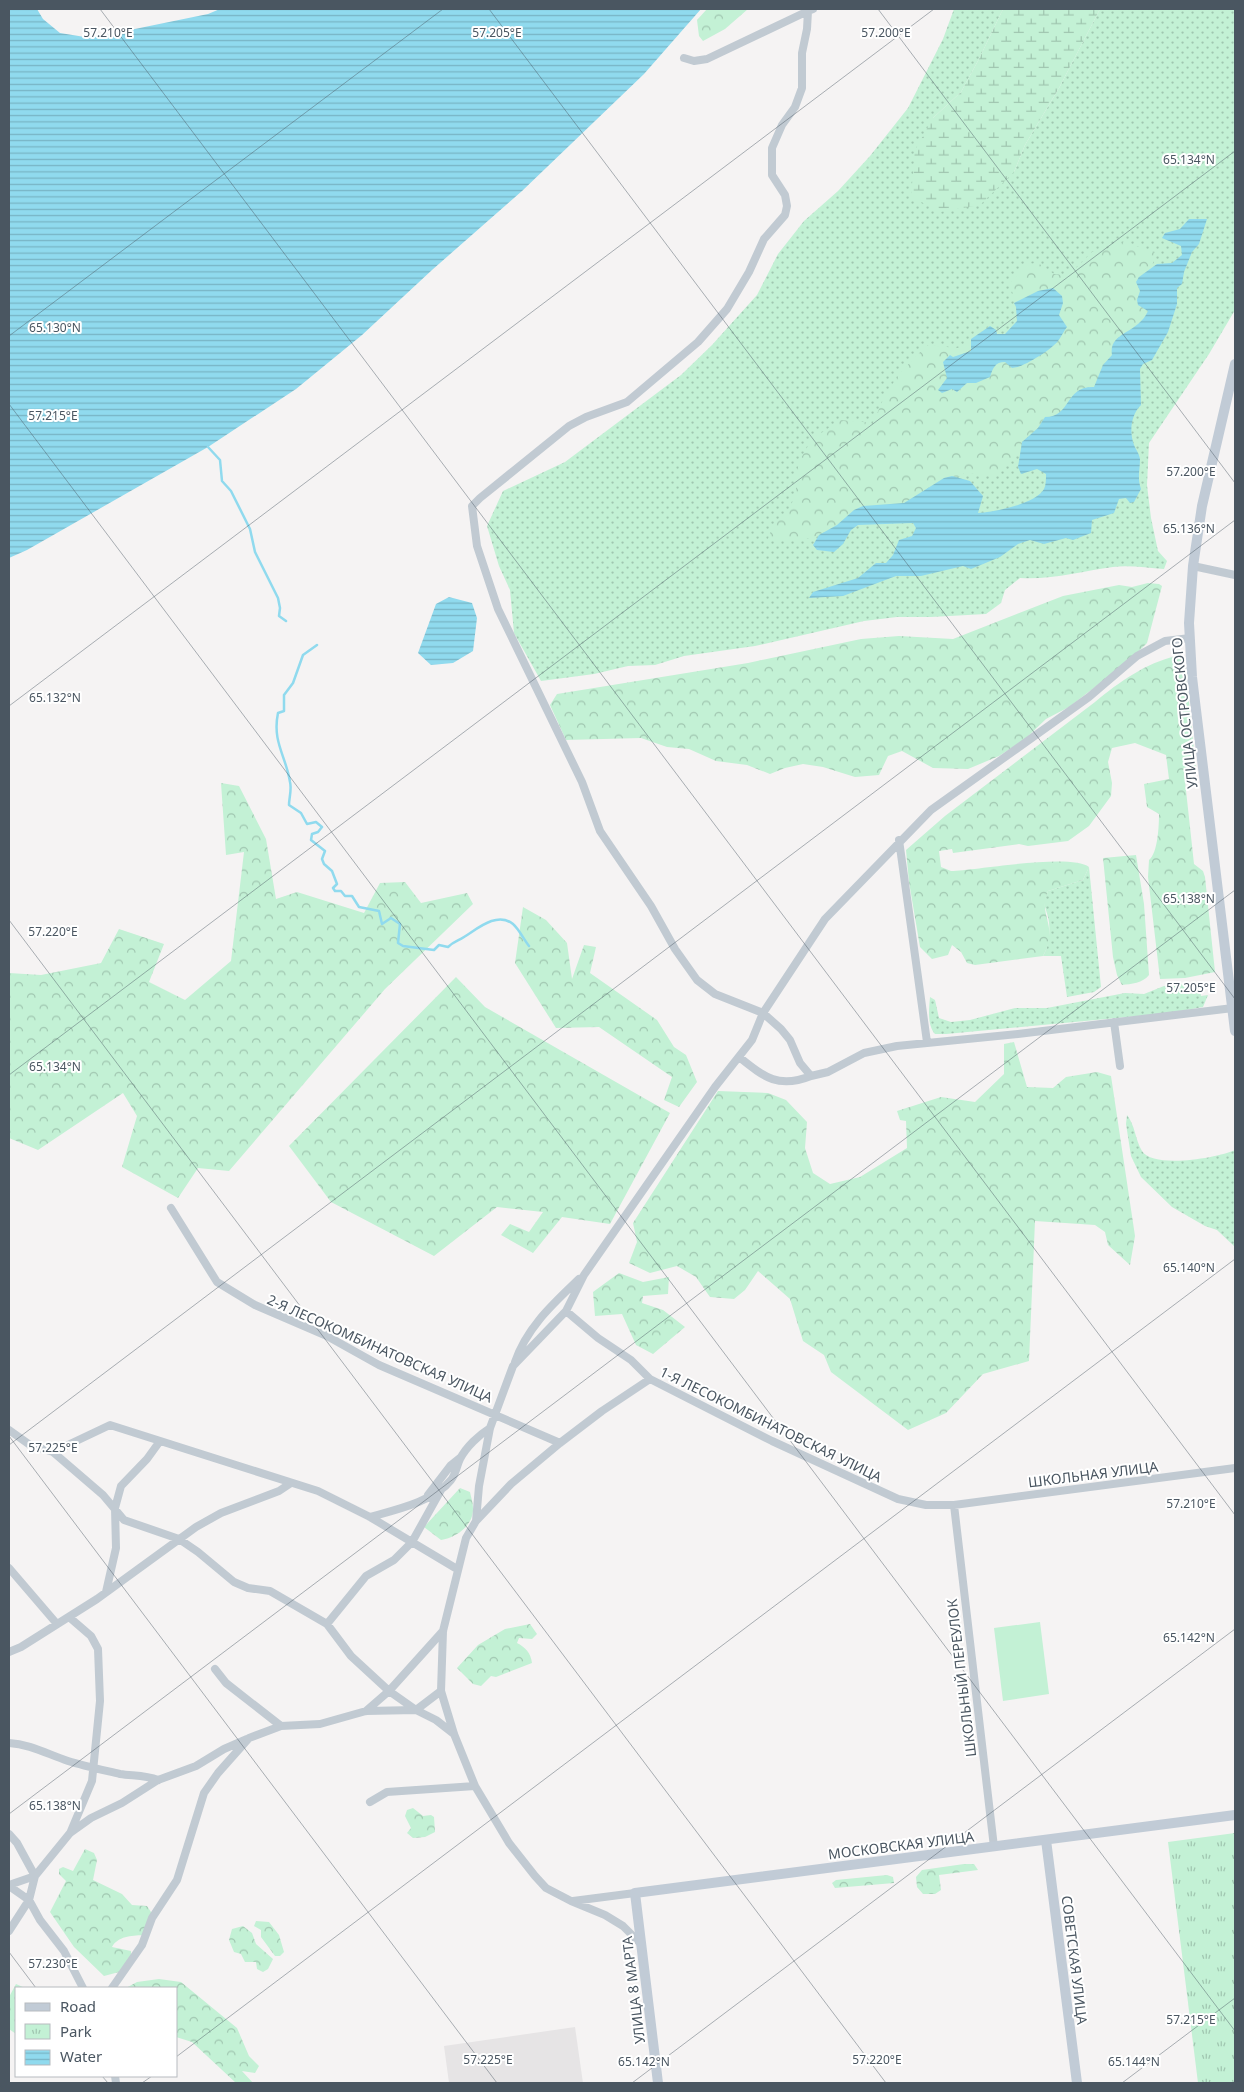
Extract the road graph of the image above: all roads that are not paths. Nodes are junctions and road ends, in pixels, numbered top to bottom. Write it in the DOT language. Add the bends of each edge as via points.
graph roads {
  1 [pos="810,10"];
  2 [pos="684,58"];
  3 [pos="1235,364"];
  4 [pos="1194,566"];
  5 [pos="1235,575"];
  6 [pos="1190,638"];
  7 [pos="899,840"];
  8 [pos="1232,1008"];
  9 [pos="763,1013"];
  10 [pos="1114,1022"];
  11 [pos="1235,1031"];
  12 [pos="927,1042"];
  13 [pos="738,1057"];
  14 [pos="1120,1066"];
  15 [pos="811,1076"];
  16 [pos="171,1208"];
  17 [pos="584,1275"];
  18 [pos="566,1311"];
  19 [pos="513,1366"];
  20 [pos="650,1379"];
  21 [pos="494,1414"];
  22 [pos="490,1428"];
  23 [pos="9,1430"];
  24 [pos="160,1441"];
  25 [pos="560,1443"];
  26 [pos="53,1452"];
  27 [pos="461,1457"];
  28 [pos="1235,1468"];
  29 [pos="292,1483"];
  30 [pos="441,1490"];
  31 [pos="427,1497"];
  32 [pos="954,1506"];
  33 [pos="115,1508"];
  34 [pos="370,1517"];
  35 [pos="476,1521"];
  36 [pos="179,1539"];
  37 [pos="412,1542"];
  38 [pos="9,1568"];
  39 [pos="457,1569"];
  40 [pos="106,1592"];
  41 [pos="69,1616"];
  42 [pos="57,1624"];
  43 [pos="327,1624"];
  44 [pos="443,1631"];
  45 [pos="9,1652"];
  46 [pos="215,1669"];
  47 [pos="389,1691"];
  48 [pos="441,1692"];
  49 [pos="416,1710"];
  50 [pos="366,1711"];
  51 [pos="281,1726"];
  52 [pos="454,1734"];
  53 [pos="249,1738"];
  54 [pos="9,1743"];
  55 [pos="92,1767"];
  56 [pos="158,1780"];
  57 [pos="474,1786"];
  58 [pos="370,1802"];
  59 [pos="1235,1815"];
  60 [pos="70,1833"];
  61 [pos="9,1834"];
  62 [pos="1046,1840"];
  63 [pos="994,1847"];
  64 [pos="35,1876"];
  65 [pos="9,1886"];
  66 [pos="635,1893"];
  67 [pos="29,1900"];
  68 [pos="571,1901"];
  69 [pos="9,1931"];
  70 [pos="641,1944"];
  71 [pos="82,1987"];
  72 [pos="113,1987"];
  73 [pos="658,2083"];
  74 [pos="1077,2083"];
  1 -- 2 [label="street" via="707,59 694,61"];
  1 -- 9 [label="street" via="802,53 802,88 772,148 772,174 788,206 785,215 764,239 727,308 698,342 627,402 569,426 472,506 477,546 498,609 576,768 600,831 697,980 715,994"];
  3 -- 4 [label="main road, УЛИЦА ОСТРОВСКОГО" via="1202,506"];
  4 -- 5 [label="street"];
  4 -- 6 [label="main road, УЛИЦА ОСТРОВСКОГО"];
  6 -- 7 [label="street" via="1164,641 1137,656 1089,697 931,810"];
  6 -- 8 [label="main road, УЛИЦА ОСТРОВСКОГО"];
  7 -- 9 [label="street" via="824,919"];
  7 -- 12 [label="street"];
  8 -- 10 [label="street"];
  8 -- 11 [label="main road, УЛИЦА ОСТРОВСКОГО"];
  9 -- 13 [label="street" via="752,1040"];
  9 -- 15 [label="street" via="790,1040 800,1063"];
  10 -- 12 [label="street"];
  10 -- 14 [label="street"];
  12 -- 15 [label="street" via="864,1053 828,1072"];
  13 -- 15 [label="street" via="764,1077 778,1081"];
  13 -- 17 [label="street"];
  16 -- 21 [label="street, 2-Я ЛЕСОКОМБИНАТОВСКАЯ УЛИЦА" via="217,1282 255,1305 327,1336 379,1365"];
  17 -- 18 [label="street"];
  17 -- 19 [label="street" via="534,1325"];
  18 -- 19 [label="street"];
  18 -- 20 [label="street" via="631,1360"];
  19 -- 21 [label="street"];
  20 -- 25 [label="street, 1-Я ЛЕСОКОМБИНАТОВСКАЯ УЛИЦА"];
  20 -- 32 [label="street, 1-Я ЛЕСОКОМБИНАТОВСКАЯ УЛИЦА" via="772,1441 898,1499"];
  21 -- 22 [label="street"];
  21 -- 25 [label="street, 2-Я ЛЕСОКОМБИНАТОВСКАЯ УЛИЦА"];
  22 -- 27 [label="street"];
  22 -- 35 [label="street"];
  23 -- 26 [label="street" via="30,1445"];
  24 -- 26 [label="street" via="110,1425"];
  24 -- 29 [label="street"];
  24 -- 33 [label="street" via="121,1486"];
  25 -- 35 [label="street, 1-Я ЛЕСОКОМБИНАТОВСКАЯ УЛИЦА" via="511,1484"];
  26 -- 33 [label="street"];
  27 -- 30 [label="street" via="452,1479"];
  27 -- 31 [label="street" via="439,1479"];
  28 -- 32 [label="street, ШКОЛЬНАЯ УЛИЦА"];
  29 -- 34 [label="street" via="318,1491"];
  29 -- 36 [label="street" via="221,1513"];
  30 -- 31 [label="street"];
  30 -- 37 [label="street"];
  31 -- 34 [label="street"];
  32 -- 63 [label="street, ШКОЛЬНЫЙ ПЕРЕУЛОК"];
  33 -- 36 [label="street" via="124,1520"];
  33 -- 40 [label="street" via="116,1548"];
  34 -- 37 [label="street"];
  35 -- 39 [label="street" via="466,1538"];
  36 -- 40 [label="street"];
  36 -- 43 [label="street" via="234,1582 270,1591"];
  37 -- 39 [label="street"];
  37 -- 43 [label="street" via="394,1560 366,1576"];
  38 -- 42 [label="street"];
  39 -- 44 [label="street"];
  40 -- 41 [label="street"];
  41 -- 42 [label="street"];
  41 -- 55 [label="street" via="91,1636 98,1649 100,1701"];
  42 -- 45 [label="street"];
  43 -- 47 [label="street" via="351,1656"];
  44 -- 47 [label="street"];
  44 -- 48 [label="street"];
  46 -- 51 [label="street" via="226,1682"];
  47 -- 49 [label="street"];
  47 -- 50 [label="street"];
  48 -- 49 [label="street"];
  48 -- 52 [label="street"];
  49 -- 50 [label="street"];
  49 -- 52 [label="street"];
  50 -- 51 [label="street" via="320,1724"];
  51 -- 53 [label="street"];
  52 -- 57 [label="street"];
  53 -- 56 [label="street" via="196,1766"];
  53 -- 72 [label="street" via="204,1793 177,1880 152,1918 142,1944"];
  54 -- 55 [label="street" via="23,1744"];
  55 -- 56 [label="street"];
  55 -- 60 [label="street" via="92,1781"];
  56 -- 60 [label="street" via="122,1803 90,1818"];
  57 -- 58 [label="street" via="388,1792"];
  57 -- 68 [label="street" via="535,1876 546,1888"];
  59 -- 62 [label="main road, МОСКОВСКАЯ УЛИЦА"];
  60 -- 64 [label="street"];
  61 -- 64 [label="street"];
  62 -- 63 [label="main road, МОСКОВСКАЯ УЛИЦА"];
  62 -- 74 [label="main road, СОВЕТСКАЯ УЛИЦА"];
  63 -- 66 [label="main road, МОСКОВСКАЯ УЛИЦА"];
  64 -- 65 [label="street"];
  64 -- 67 [label="street"];
  65 -- 67 [label="street"];
  66 -- 68 [label="street, МОСКОВСКАЯ УЛИЦА"];
  66 -- 70 [label="main road, УЛИЦА 8 МАРТА"];
  67 -- 69 [label="street"];
  67 -- 71 [label="street" via="64,1951"];
  68 -- 70 [label="street" via="623,1926"];
  70 -- 73 [label="main road, УЛИЦА 8 МАРТА"];
}
